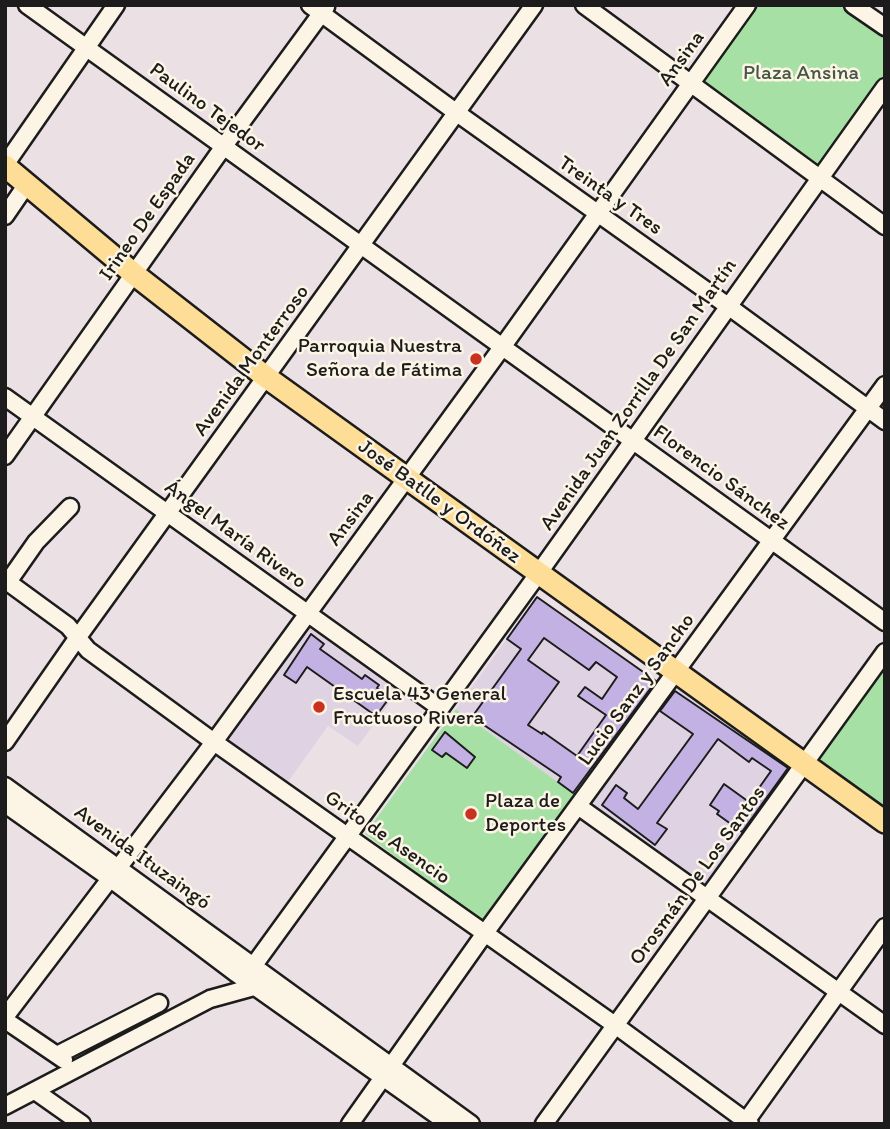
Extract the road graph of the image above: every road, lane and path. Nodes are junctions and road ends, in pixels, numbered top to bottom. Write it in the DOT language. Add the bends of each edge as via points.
graph roads {
  1 [pos="27,5"];
  2 [pos="116,5"];
  3 [pos="534,5"];
  4 [pos="584,5"];
  5 [pos="747,5"];
  6 [pos="853,5"];
  7 [pos="320,8"];
  8 [pos="885,27"];
  9 [pos="85,47"];
  10 [pos="690,83"];
  11 [pos="885,87"];
  12 [pos="457,113"];
  13 [pos="224,146"];
  14 [pos="5,166"];
  15 [pos="819,179"];
  16 [pos="27,184"];
  17 [pos="597,212"];
  18 [pos="5,216"];
  19 [pos="885,226"];
  20 [pos="361,247"];
  21 [pos="134,274"];
  22 [pos="728,306"];
  23 [pos="503,346"];
  24 [pos="266,377"];
  25 [pos="885,385"];
  26 [pos="5,397"];
  27 [pos="868,408"];
  28 [pos="33,418"];
  29 [pos="885,421"];
  30 [pos="633,439"];
  31 [pos="5,456"];
  32 [pos="406,480"];
  33 [pos="70,507"];
  34 [pos="168,512"];
  35 [pos="772,541"];
  36 [pos="538,574"];
  37 [pos="7,581"];
  38 [pos="308,613"];
  39 [pos="885,622"];
  40 [pos="78,637"];
  41 [pos="885,652"];
  42 [pos="676,673"];
  43 [pos="440,708"];
  44 [pos="5,742"];
  45 [pos="214,742"];
  46 [pos="805,765"];
  47 [pos="5,786"];
  48 [pos="5,804"];
  49 [pos="578,806"];
  50 [pos="885,822"];
  51 [pos="349,836"];
  52 [pos="115,873"];
  53 [pos="708,900"];
  54 [pos="885,927"];
  55 [pos="485,933"];
  56 [pos="237,974"];
  57 [pos="259,976"];
  58 [pos="838,993"];
  59 [pos="211,999"];
  60 [pos="159,1003"];
  61 [pos="5,1019"];
  62 [pos="615,1025"];
  63 [pos="885,1025"];
  64 [pos="57,1055"];
  65 [pos="77,1069"];
  66 [pos="387,1072"];
  67 [pos="35,1091"];
  68 [pos="5,1106"];
  69 [pos="747,1123"];
  70 [pos="82,1124"];
  71 [pos="350,1124"];
  72 [pos="449,1124"];
  73 [pos="471,1124"];
  74 [pos="544,1124"];
  1 -- 9 [label="street, Paulino Tejedor"];
  2 -- 9 [label="street"];
  3 -- 12 [label="street, Avenida Monterroso"];
  4 -- 10 [label="street"];
  5 -- 10 [label="street, Ansina"];
  6 -- 8 [label="street"];
  7 -- 12 [label="street, Treinta y Tres"];
  7 -- 13 [label="street, Irineo De Espada"];
  9 -- 13 [label="street, Paulino Tejedor"];
  9 -- 14 [label="street"];
  10 -- 15 [label="street"];
  10 -- 17 [label="street, Ansina"];
  11 -- 15 [label="street, Avenida Juan Zorrilla De San Martín"];
  12 -- 17 [label="street, Treinta y Tres"];
  12 -- 20 [label="street, Avenida Monterroso"];
  13 -- 20 [label="street, Paulino Tejedor"];
  13 -- 21 [label="street, Irineo De Espada"];
  14 -- 16 [label="main road, José Batlle y Ordóñez"];
  15 -- 19 [label="street"];
  15 -- 22 [label="street, Avenida Juan Zorrilla De San Martín"];
  16 -- 18 [label="street"];
  16 -- 21 [label="main road, José Batlle y Ordóñez"];
  17 -- 22 [label="street, Treinta y Tres"];
  17 -- 23 [label="street, Ansina"];
  20 -- 23 [label="street, Florencio Sánchez"];
  20 -- 24 [label="street, Avenida Monterroso"];
  21 -- 24 [label="main road, José Batlle y Ordóñez"];
  21 -- 28 [label="street, Irineo De Espada"];
  22 -- 27 [label="street, Treinta y Tres"];
  22 -- 30 [label="street, Avenida Juan Zorrilla De San Martín"];
  23 -- 30 [label="street, Florencio Sánchez"];
  23 -- 32 [label="street, Ansina"];
  24 -- 32 [label="main road, José Batlle y Ordóñez"];
  24 -- 34 [label="street, Avenida Monterroso"];
  25 -- 27 [label="street, Lucio Sanz y Sancho"];
  26 -- 28 [label="street, Ángel María Rivero"];
  27 -- 29 [label="street, Treinta y Tres"];
  27 -- 35 [label="street, Lucio Sanz y Sancho"];
  28 -- 31 [label="street, Irineo De Espada"];
  28 -- 34 [label="street, Ángel María Rivero"];
  30 -- 35 [label="street, Florencio Sánchez"];
  30 -- 36 [label="street, Avenida Juan Zorrilla De San Martín"];
  32 -- 36 [label="main road, José Batlle y Ordóñez"];
  32 -- 38 [label="street, Ansina"];
  33 -- 37 [label="street"];
  34 -- 38 [label="street, Ángel María Rivero"];
  34 -- 40 [label="street, Avenida Monterroso"];
  35 -- 39 [label="street, Florencio Sánchez"];
  35 -- 42 [label="street, Lucio Sanz y Sancho"];
  36 -- 42 [label="main road, José Batlle y Ordóñez"];
  36 -- 43 [label="street, Avenida Juan Zorrilla De San Martín"];
  37 -- 40 [label="street, Grito de Asencio"];
  38 -- 43 [label="street, Ángel María Rivero"];
  38 -- 45 [label="street, Ansina"];
  40 -- 44 [label="street, Avenida Monterroso"];
  40 -- 45 [label="street, Grito de Asencio" via="88,650"];
  41 -- 46 [label="street, Orosmán De Los Santos"];
  42 -- 46 [label="main road, José Batlle y Ordóñez"];
  42 -- 49 [label="street, Lucio Sanz y Sancho"];
  43 -- 51 [label="street, Avenida Juan Zorrilla De San Martín"];
  45 -- 51 [label="street, Grito de Asencio"];
  45 -- 52 [label="street, Ansina"];
  46 -- 50 [label="main road, José Batlle y Ordóñez"];
  46 -- 53 [label="street, Orosmán De Los Santos"];
  47 -- 52 [label="street, Avenida Ituzaingó"];
  48 -- 52 [label="street, Avenida Ituzaingó"];
  49 -- 53 [label="street"];
  49 -- 55 [label="street, Lucio Sanz y Sancho"];
  51 -- 55 [label="street, Grito de Asencio"];
  51 -- 57 [label="street, Avenida Juan Zorrilla De San Martín"];
  52 -- 56 [label="street, Avenida Ituzaingó"];
  52 -- 57 [label="street, Avenida Ituzaingó"];
  52 -- 61 [label="street, Ansina"];
  53 -- 58 [label="street"];
  53 -- 62 [label="street, Orosmán De Los Santos"];
  54 -- 58 [label="street"];
  55 -- 62 [label="street, Grito de Asencio"];
  55 -- 66 [label="street, Lucio Sanz y Sancho"];
  56 -- 57 [label="street, Avenida Ituzaingó"];
  56 -- 57 [label="street" via="244,967"];
  56 -- 59 [label="street"];
  57 -- 59 [label="street"];
  57 -- 66 [label="street, Avenida Ituzaingó"];
  58 -- 63 [label="street"];
  58 -- 69 [label="street"];
  59 -- 65 [label="street"];
  60 -- 64 [label="street"];
  61 -- 64 [label="street"];
  62 -- 69 [label="street, Grito de Asencio"];
  62 -- 74 [label="street, Orosmán De Los Santos"];
  64 -- 65 [label="street"];
  65 -- 67 [label="street"];
  66 -- 71 [label="street, Lucio Sanz y Sancho"];
  66 -- 72 [label="street, Avenida Ituzaingó"];
  66 -- 73 [label="street, Avenida Ituzaingó"];
  67 -- 68 [label="street"];
  67 -- 70 [label="street"];
}
